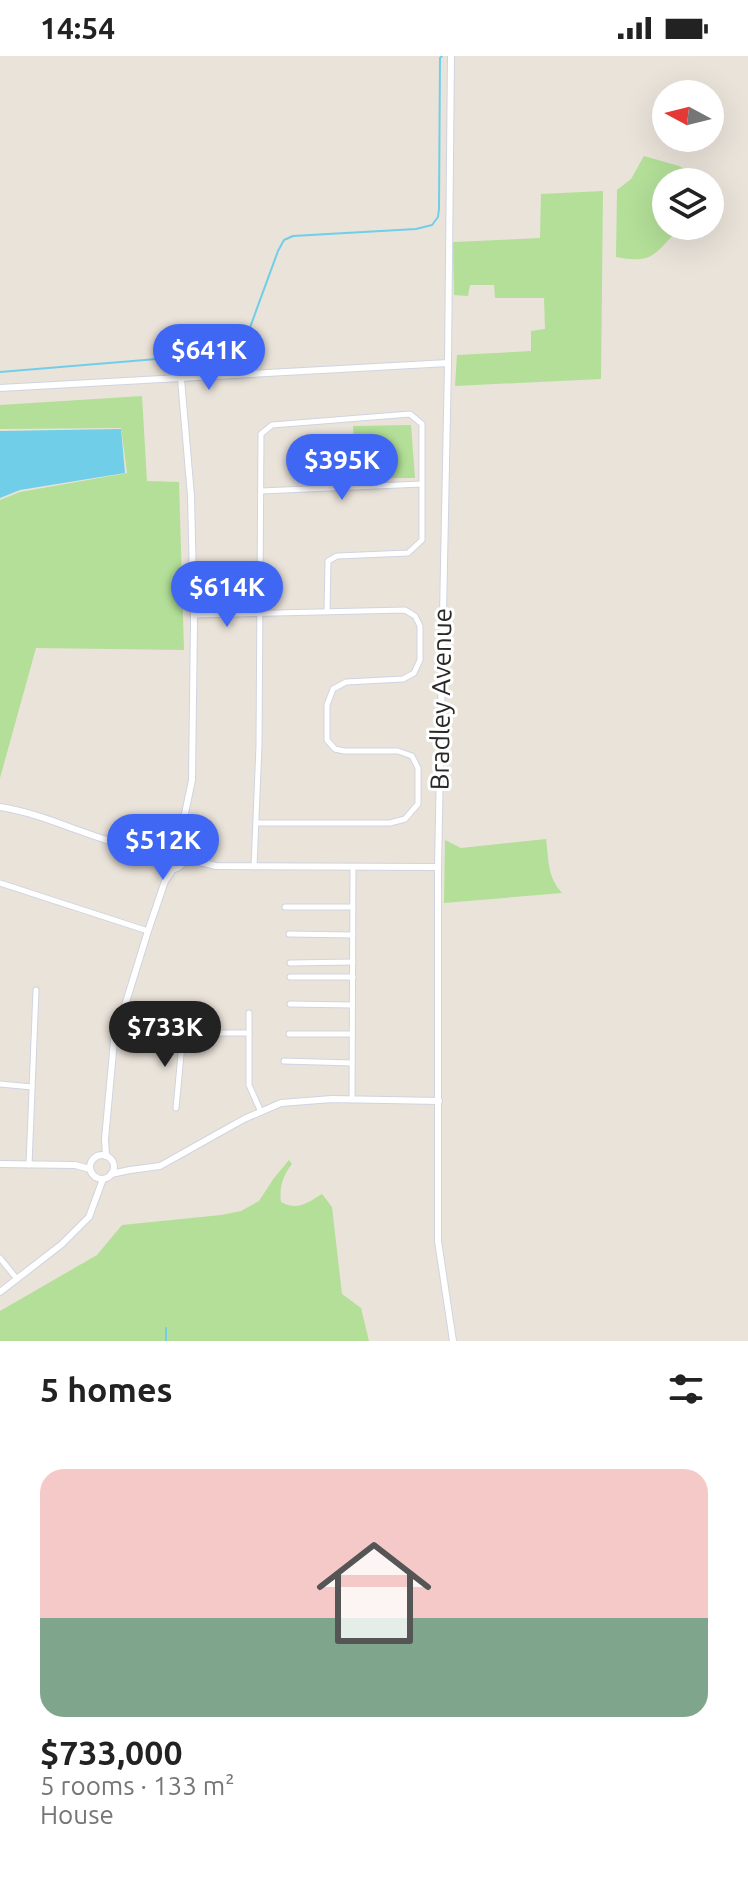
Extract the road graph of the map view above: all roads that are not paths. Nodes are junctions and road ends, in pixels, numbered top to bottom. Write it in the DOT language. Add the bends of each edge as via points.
graph roads {
  1 [pos="451,56"];
  2 [pos="448,363"];
  3 [pos="181,379"];
  4 [pos="0,388"];
  5 [pos="422,484"];
  6 [pos="261,491"];
  7 [pos="327,611"];
  8 [pos="259,614"];
  9 [pos="194,615"];
  10 [pos="0,807"];
  11 [pos="183,823"];
  12 [pos="257,823"];
  13 [pos="173,843"];
  14 [pos="181,846"];
  15 [pos="160,852"];
  16 [pos="185,853"];
  17 [pos="196,861"];
  18 [pos="182,864"];
  19 [pos="254,867"];
  20 [pos="353,867"];
  21 [pos="438,867"];
  22 [pos="170,868"];
  23 [pos="0,883"];
  24 [pos="285,907"];
  25 [pos="353,907"];
  26 [pos="148,931"];
  27 [pos="289,934"];
  28 [pos="353,935"];
  29 [pos="353,962"];
  30 [pos="290,963"];
  31 [pos="290,977"];
  32 [pos="353,977"];
  33 [pos="36,990"];
  34 [pos="290,1004"];
  35 [pos="352,1005"];
  36 [pos="249,1013"];
  37 [pos="120,1023"];
  38 [pos="183,1033"];
  39 [pos="249,1033"];
  40 [pos="289,1034"];
  41 [pos="352,1034"];
  42 [pos="284,1061"];
  43 [pos="352,1063"];
  44 [pos="0,1084"];
  45 [pos="32,1087"];
  46 [pos="352,1100"];
  47 [pos="439,1101"];
  48 [pos="176,1108"];
  49 [pos="261,1112"];
  50 [pos="103,1156"];
  51 [pos="92,1159"];
  52 [pos="113,1163"];
  53 [pos="0,1164"];
  54 [pos="29,1165"];
  55 [pos="75,1165"];
  56 [pos="130,1170"];
  57 [pos="92,1173"];
  58 [pos="111,1174"];
  59 [pos="103,1179"];
  60 [pos="98,1193"];
  61 [pos="0,1258"];
  62 [pos="17,1279"];
  63 [pos="0,1292"];
  64 [pos="453,1341"];
  1 -- 2 [label="street, Bradley Avenue"];
  2 -- 3 [label="street"];
  2 -- 21 [label="street, Bradley Avenue"];
  3 -- 4 [label="street"];
  3 -- 9 [label="street"];
  5 -- 6 [label="street"];
  5 -- 6 [label="street" via="422,424 410,414 272,425 261,434"];
  5 -- 7 [label="street" via="422,540 408,553 337,556 328,561"];
  6 -- 8 [label="street"];
  7 -- 8 [label="street"];
  7 -- 12 [label="street" via="405,610 420,626 420,660 414,673 403,679 346,682 333,689 327,705 327,740 335,749 412,756 418,768 418,804 405,819 390,823"];
  8 -- 9 [label="street"];
  8 -- 12 [label="street"];
  9 -- 11 [label="street" via="192,780"];
  10 -- 15 [label="street"];
  11 -- 13 [label="street"];
  11 -- 14 [label="street"];
  12 -- 19 [label="street"];
  13 -- 14 [label="street"];
  13 -- 15 [label="street"];
  14 -- 16 [label="street"];
  15 -- 22 [label="street" via="161,862"];
  16 -- 17 [label="street"];
  16 -- 18 [label="street"];
  17 -- 18 [label="street"];
  17 -- 19 [label="street"];
  18 -- 22 [label="street"];
  19 -- 20 [label="street"];
  20 -- 21 [label="street"];
  20 -- 25 [label="street"];
  21 -- 47 [label="street, Bradley Avenue"];
  22 -- 26 [label="street"];
  23 -- 26 [label="street"];
  24 -- 25 [label="street"];
  25 -- 28 [label="street"];
  26 -- 37 [label="street"];
  27 -- 28 [label="street"];
  28 -- 29 [label="street"];
  29 -- 30 [label="street"];
  29 -- 32 [label="street"];
  31 -- 32 [label="street"];
  32 -- 35 [label="street"];
  33 -- 45 [label="street"];
  34 -- 35 [label="street"];
  35 -- 41 [label="street"];
  36 -- 39 [label="street"];
  37 -- 38 [label="street"];
  37 -- 50 [label="street"];
  38 -- 39 [label="street"];
  38 -- 48 [label="street"];
  39 -- 49 [label="street" via="249,1085"];
  40 -- 41 [label="street"];
  41 -- 43 [label="street"];
  42 -- 43 [label="street"];
  43 -- 46 [label="street"];
  44 -- 45 [label="street"];
  45 -- 54 [label="street"];
  46 -- 47 [label="street"];
  46 -- 49 [label="street" via="281,1103"];
  47 -- 64 [label="street, Bradley Avenue" via="438,1241"];
  49 -- 56 [label="street" via="160,1166"];
  50 -- 51 [label="street"];
  50 -- 52 [label="street"];
  51 -- 55 [label="street"];
  51 -- 57 [label="street"];
  52 -- 56 [label="street"];
  52 -- 58 [label="street"];
  53 -- 54 [label="street"];
  54 -- 55 [label="street"];
  55 -- 57 [label="street"];
  56 -- 58 [label="street"];
  57 -- 59 [label="street"];
  57 -- 60 [label="street"];
  58 -- 59 [label="street"];
  59 -- 60 [label="street"];
  60 -- 62 [label="street" via="89,1217"];
  61 -- 62 [label="street"];
  62 -- 63 [label="street"];
}
